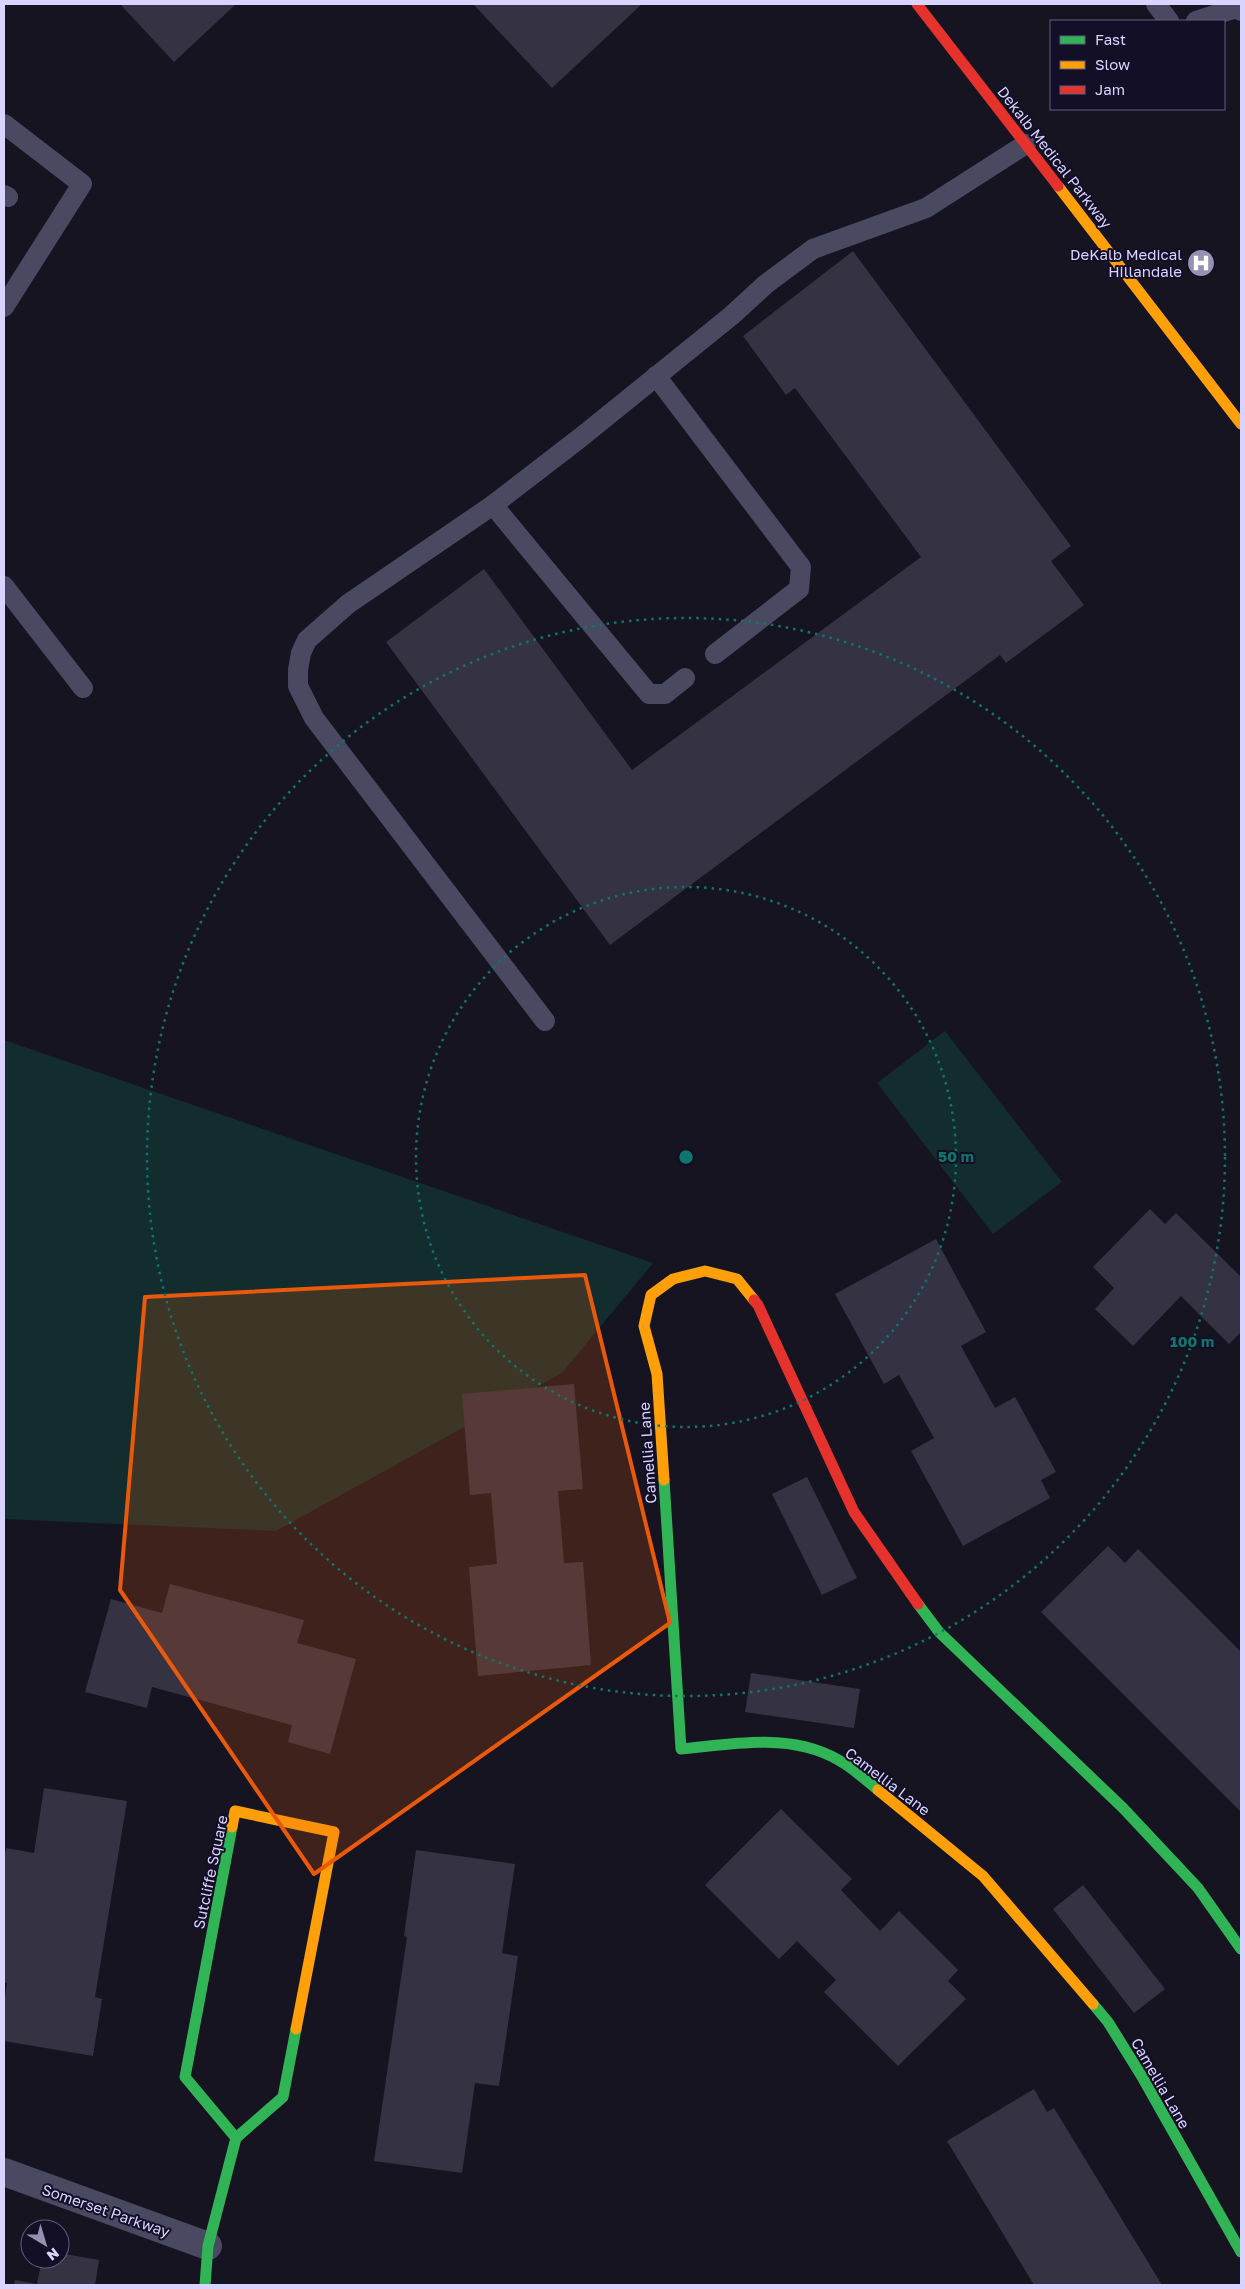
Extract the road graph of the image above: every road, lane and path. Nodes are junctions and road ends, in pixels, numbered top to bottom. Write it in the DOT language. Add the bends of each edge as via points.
graph roads {
  1 [pos="917,4"];
  2 [pos="1156,4"];
  3 [pos="1241,11"];
  4 [pos="1168,20"];
  5 [pos="1199,20"];
  6 [pos="4,124"];
  7 [pos="1026,144"];
  8 [pos="6,297"];
  9 [pos="656,376"];
  10 [pos="1241,424"];
  11 [pos="492,505"];
  12 [pos="4,586"];
  13 [pos="715,654"];
  14 [pos="685,678"];
  15 [pos="83,688"];
  16 [pos="545,1021"];
  17 [pos="1241,1949"];
  18 [pos="236,2138"];
  19 [pos="4,2172"];
  20 [pos="208,2246"];
  21 [pos="1241,2252"];
  22 [pos="205,2285"];
  1 -- 7 [label="street, Dekalb Medical Parkway"];
  2 -- 4 [label="lane"];
  3 -- 5 [label="lane" via="1236,8"];
  6 -- 8 [label="lane" via="82,184 47,223"];
  7 -- 9 [label="lane" via="926,208 812,249"];
  7 -- 10 [label="street, Dekalb Medical Parkway"];
  9 -- 11 [label="lane"];
  9 -- 13 [label="lane" via="801,567 799,589"];
  11 -- 14 [label="lane" via="649,694 665,694"];
  11 -- 16 [label="lane" via="321,626 307,640 301,653 298,686 314,718"];
  12 -- 15 [label="lane"];
  17 -- 21 [label="street, Camellia Lane" via="1198,1888 1123,1808 939,1632 854,1512 758,1305 737,1279 705,1271 673,1279 651,1295 644,1326 657,1374 681,1749 773,1741 807,1746 844,1763 983,1876 1108,2022"];
  18 -- 18 [label="street, Sutcliffe Square" via="185,2077 235,1811 334,1832 283,2097"];
  18 -- 20 [label="street"];
  19 -- 20 [label="street, Somerset Parkway"];
  20 -- 22 [label="street"];
}
